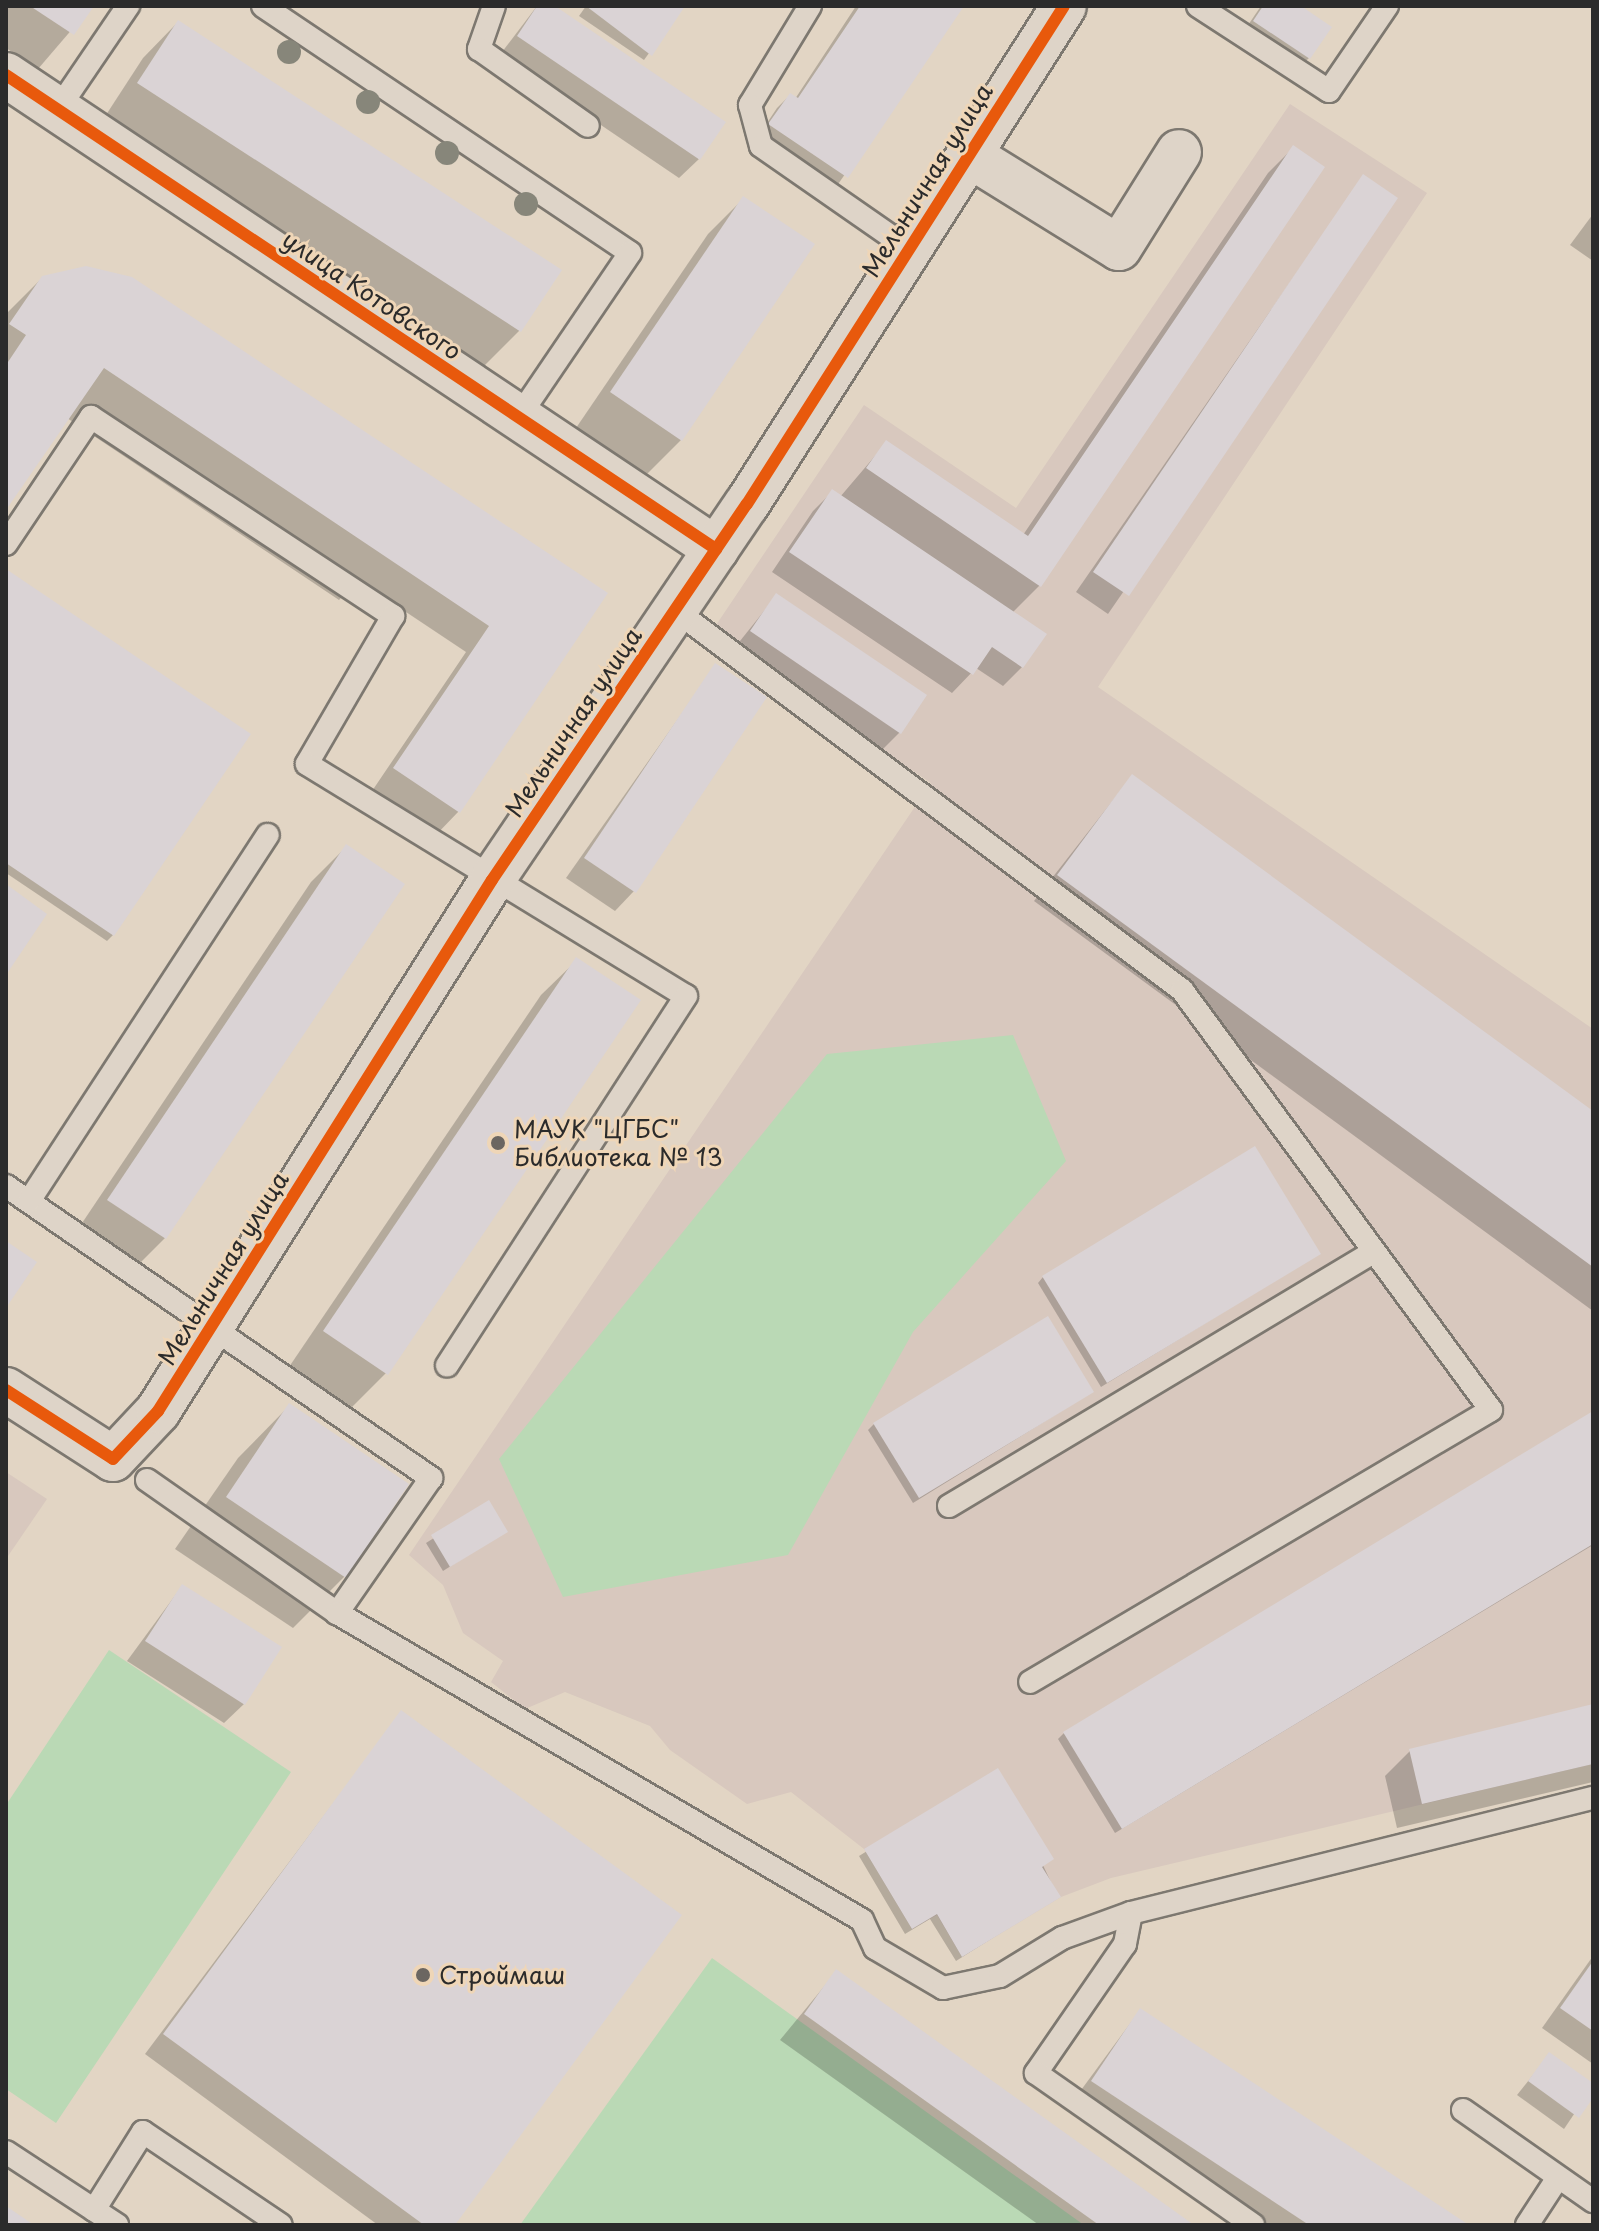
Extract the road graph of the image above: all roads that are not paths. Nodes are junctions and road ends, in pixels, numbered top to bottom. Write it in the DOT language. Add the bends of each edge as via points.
graph roads {
  1 [pos="128,6"];
  2 [pos="263,6"];
  3 [pos="494,6"];
  4 [pos="810,6"];
  5 [pos="1064,6"];
  6 [pos="1198,6"];
  7 [pos="1387,6"];
  8 [pos="6,75"];
  9 [pos="58,109"];
  10 [pos="588,126"];
  11 [pos="1179,152"];
  12 [pos="969,155"];
  13 [pos="909,249"];
  14 [pos="517,419"];
  15 [pos="6,544"];
  16 [pos="716,549"];
  17 [pos="675,610"];
  18 [pos="268,835"];
  19 [pos="492,880"];
  20 [pos="6,1186"];
  21 [pos="29,1201"];
  22 [pos="1374,1252"];
  23 [pos="213,1326"];
  24 [pos="447,1365"];
  25 [pos="6,1390"];
  26 [pos="130,1470"];
  27 [pos="949,1506"];
  28 [pos="337,1613"];
  29 [pos="1030,1682"];
  30 [pos="1593,1798"];
  31 [pos="1131,1913"];
  32 [pos="1463,2110"];
  33 [pos="6,2152"];
  34 [pos="1557,2179"];
  35 [pos="1593,2201"];
  36 [pos="94,2210"];
  37 [pos="117,2225"];
  38 [pos="281,2225"];
  39 [pos="1253,2225"];
  40 [pos="1527,2225"];
  1 -- 9 [label="lane"];
  2 -- 14 [label="lane" via="630,253"];
  3 -- 10 [label="lane" via="479,49"];
  4 -- 13 [label="lane" via="750,105 761,146"];
  5 -- 12 [label="street, Мельничная улица"];
  6 -- 7 [label="lane" via="1329,91"];
  8 -- 9 [label="street, улица Котовского"];
  9 -- 14 [label="street, улица Котовского"];
  11 -- 12 [label="street" via="1119,248"];
  12 -- 13 [label="street, Мельничная улица"];
  13 -- 16 [label="street, Мельничная улица"];
  14 -- 16 [label="street, улица Котовского"];
  15 -- 19 [label="lane" via="91,417 393,616 307,764"];
  16 -- 17 [label="street, Мельничная улица"];
  17 -- 19 [label="street, Мельничная улица"];
  17 -- 22 [label="lane" via="1182,990"];
  18 -- 21 [label="lane"];
  19 -- 23 [label="street, Мельничная улица"];
  19 -- 24 [label="lane" via="686,996"];
  20 -- 21 [label="lane"];
  21 -- 23 [label="lane"];
  22 -- 27 [label="lane"];
  22 -- 29 [label="lane" via="1491,1410"];
  23 -- 26 [label="street, Мельничная улица" via="158,1411"];
  23 -- 28 [label="lane" via="431,1478"];
  25 -- 26 [label="street"];
  26 -- 28 [label="lane"];
  28 -- 31 [label="lane" via="862,1920 875,1948 943,1988 1000,1976 1062,1938"];
  30 -- 31 [label="lane"];
  31 -- 39 [label="lane" via="1125,1944 1036,2073"];
  32 -- 34 [label="lane"];
  33 -- 36 [label="lane"];
  34 -- 35 [label="lane"];
  34 -- 40 [label="lane"];
  36 -- 37 [label="lane"];
  36 -- 38 [label="lane" via="143,2132"];
}
